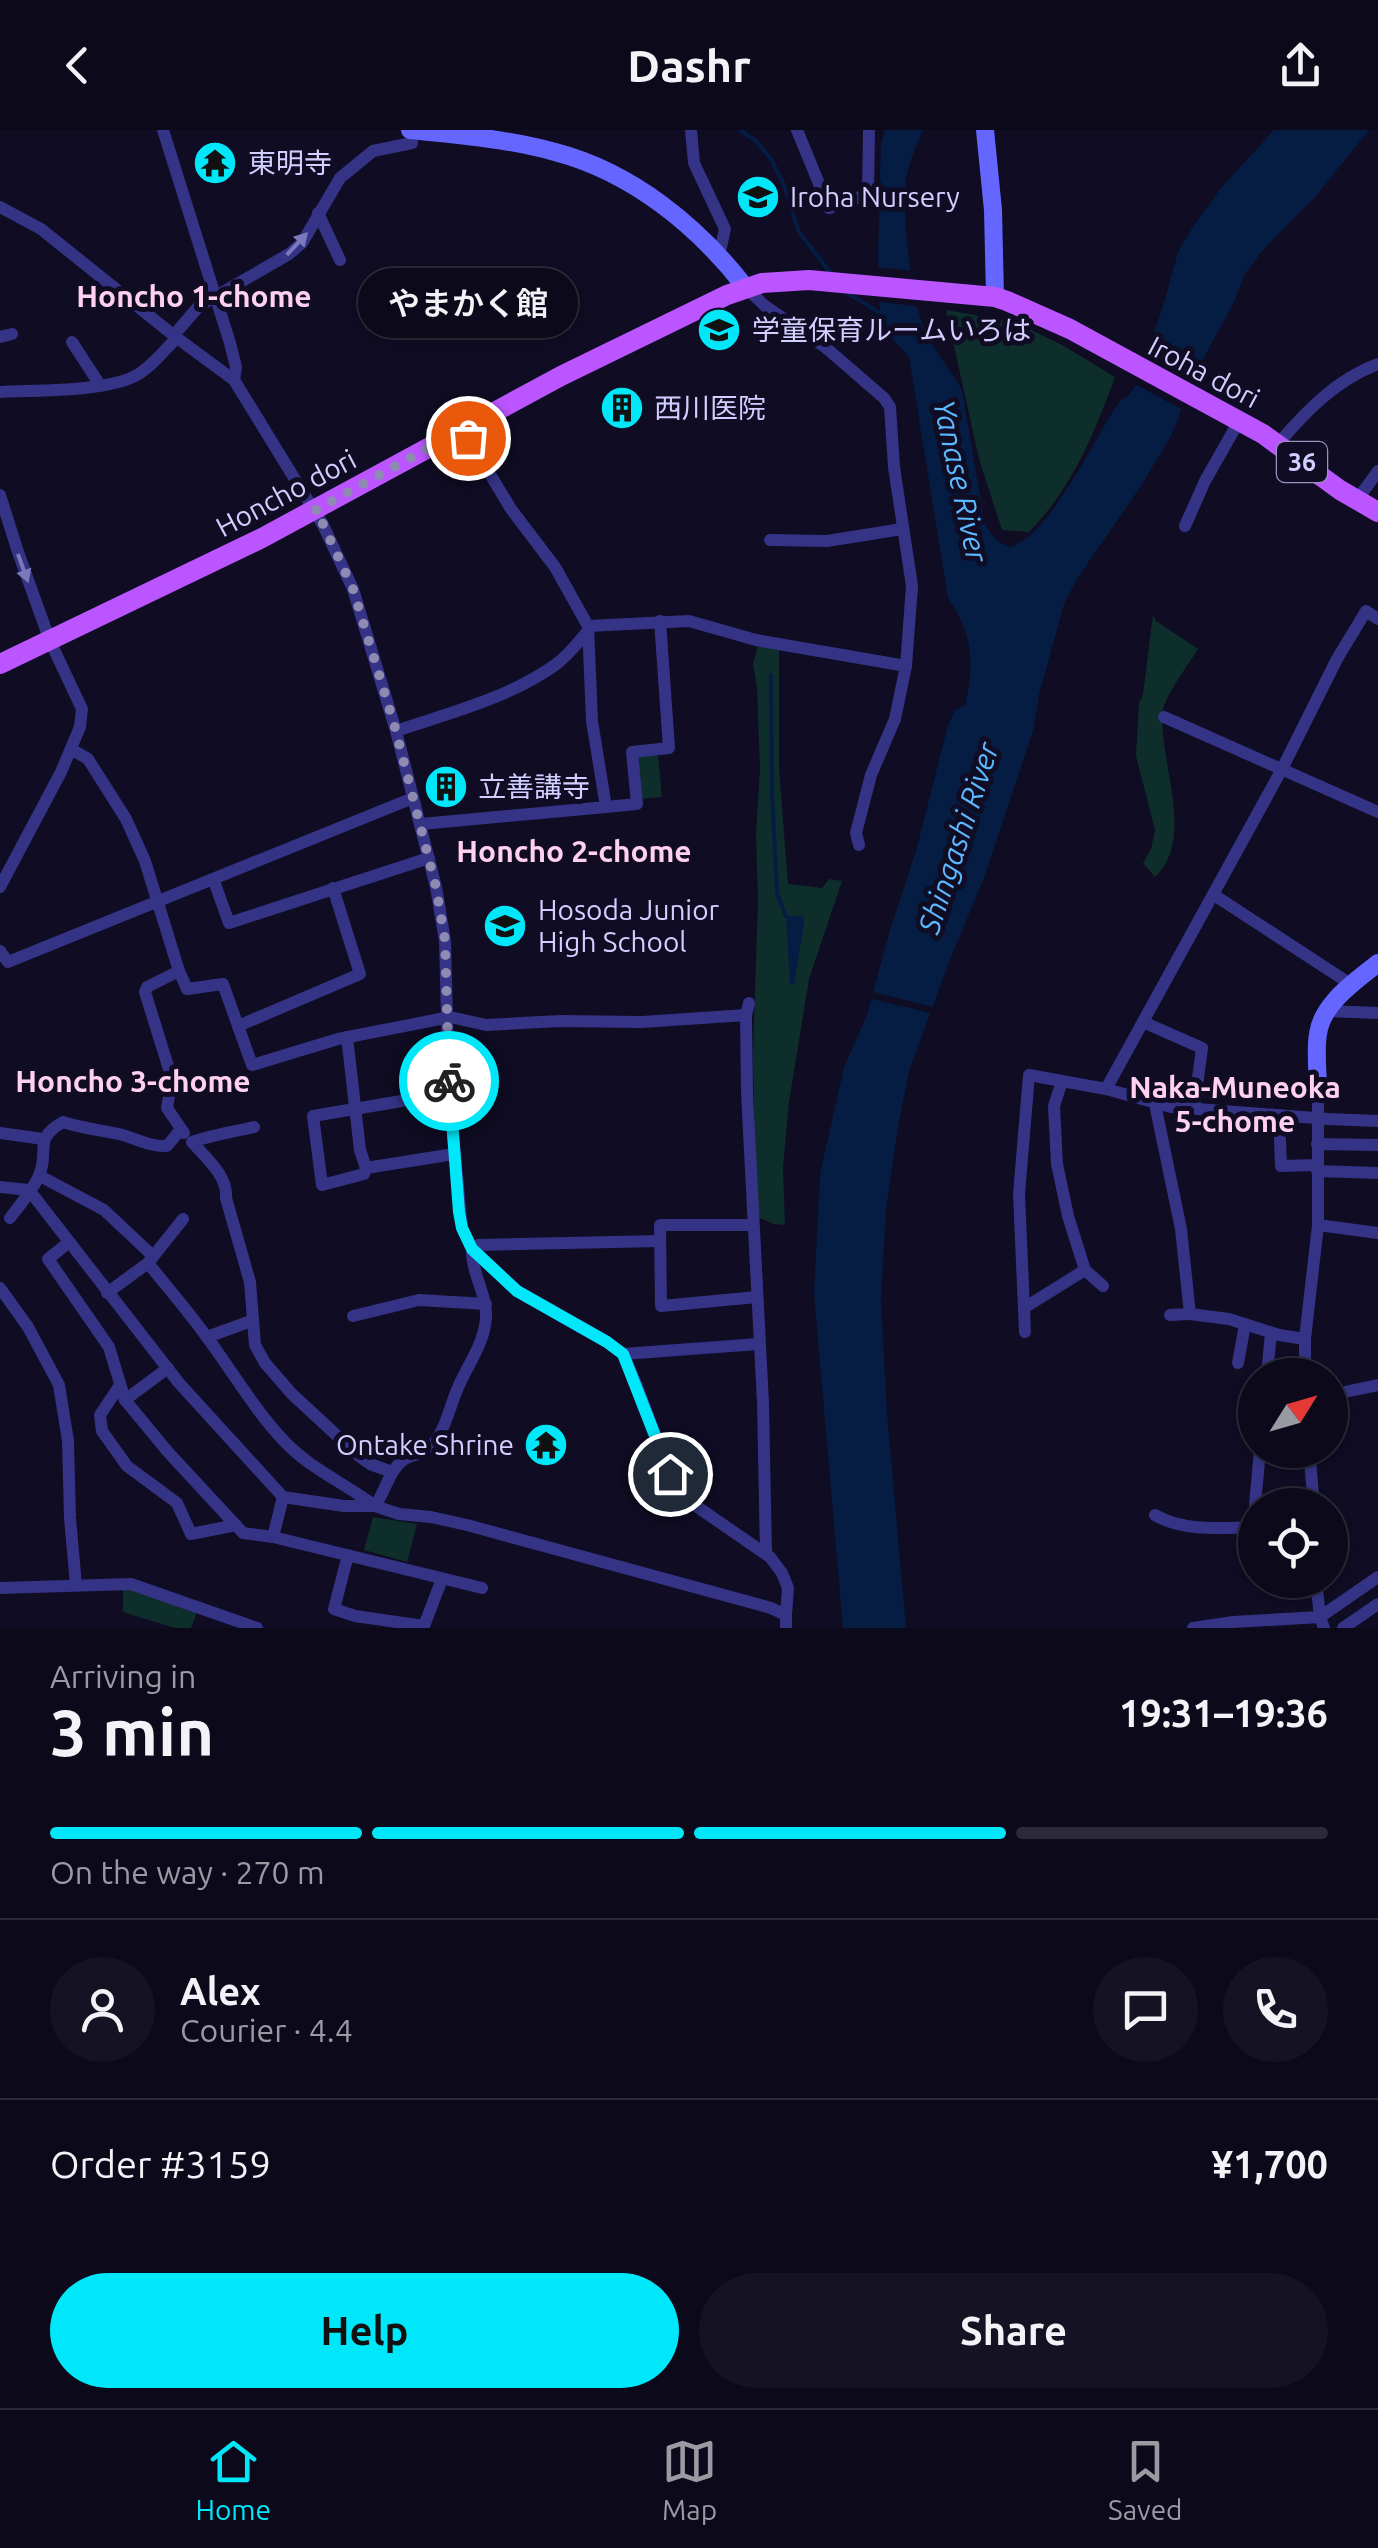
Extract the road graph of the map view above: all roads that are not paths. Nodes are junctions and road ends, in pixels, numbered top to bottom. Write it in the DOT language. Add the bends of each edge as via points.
graph roads {
  1 [pos="163,130"];
  2 [pos="690,130"];
  3 [pos="797,130"];
  4 [pos="869,130"];
  5 [pos="985,130"];
  6 [pos="458,132"];
  7 [pos="412,134"];
  8 [pos="0,207"];
  9 [pos="318,213"];
  10 [pos="719,256"];
  11 [pos="340,260"];
  12 [pos="746,288"];
  13 [pos="215,295"];
  14 [pos="995,297"];
  15 [pos="176,337"];
  16 [pos="72,342"];
  17 [pos="1378,364"];
  18 [pos="234,380"];
  19 [pos="100,384"];
  20 [pos="0,392"];
  21 [pos="1232,417"];
  22 [pos="463,429"];
  23 [pos="1278,444"];
  24 [pos="1378,471"];
  25 [pos="0,494"];
  26 [pos="1357,500"];
  27 [pos="314,511"];
  28 [pos="1378,512"];
  29 [pos="1185,526"];
  30 [pos="902,529"];
  31 [pos="770,540"];
  32 [pos="1378,618"];
  33 [pos="660,621"];
  34 [pos="588,628"];
  35 [pos="50,640"];
  36 [pos="0,664"];
  37 [pos="906,666"];
  38 [pos="1164,717"];
  39 [pos="396,731"];
  40 [pos="71,749"];
  41 [pos="1282,769"];
  42 [pos="413,798"];
  43 [pos="606,807"];
  44 [pos="1378,812"];
  45 [pos="421,824"];
  46 [pos="859,845"];
  47 [pos="0,850"];
  48 [pos="429,858"];
  49 [pos="11,866"];
  50 [pos="214,880"];
  51 [pos="0,887"];
  52 [pos="333,888"];
  53 [pos="1214,895"];
  54 [pos="158,902"];
  55 [pos="0,951"];
  56 [pos="1378,963"];
  57 [pos="179,971"];
  58 [pos="1352,985"];
  59 [pos="1327,1011"];
  60 [pos="1378,1013"];
  61 [pos="446,1018"];
  62 [pos="1143,1022"];
  63 [pos="238,1026"];
  64 [pos="347,1037"];
  65 [pos="1062,1081"];
  66 [pos="1106,1089"];
  67 [pos="1318,1090"];
  68 [pos="449,1093"];
  69 [pos="1156,1104"];
  70 [pos="1194,1108"];
  71 [pos="356,1110"];
  72 [pos="1279,1114"];
  73 [pos="1316,1118"];
  74 [pos="1378,1120"];
  75 [pos="254,1127"];
  76 [pos="181,1130"];
  77 [pos="0,1133"];
  78 [pos="43,1139"];
  79 [pos="192,1142"];
  80 [pos="1317,1144"];
  81 [pos="1378,1145"];
  82 [pos="454,1154"];
  83 [pos="366,1168"];
  84 [pos="1317,1168"];
  85 [pos="1378,1173"];
  86 [pos="40,1176"];
  87 [pos="0,1187"];
  88 [pos="30,1190"];
  89 [pos="10,1218"];
  90 [pos="183,1219"];
  91 [pos="754,1225"];
  92 [pos="1318,1225"];
  93 [pos="1378,1233"];
  94 [pos="68,1242"];
  95 [pos="660,1242"];
  96 [pos="472,1249"];
  97 [pos="150,1260"];
  98 [pos="1085,1270"];
  99 [pos="1103,1286"];
  100 [pos="0,1288"];
  101 [pos="107,1292"];
  102 [pos="757,1297"];
  103 [pos="486,1304"];
  104 [pos="1024,1308"];
  105 [pos="1190,1314"];
  106 [pos="1170,1315"];
  107 [pos="352,1316"];
  108 [pos="252,1321"];
  109 [pos="1244,1324"];
  110 [pos="1025,1332"];
  111 [pos="1271,1332"];
  112 [pos="207,1337"];
  113 [pos="1305,1339"];
  114 [pos="758,1344"];
  115 [pos="623,1354"];
  116 [pos="1239,1358"];
  117 [pos="1269,1358"];
  118 [pos="1305,1358"];
  119 [pos="168,1368"];
  120 [pos="120,1385"];
  121 [pos="1378,1385"];
  122 [pos="1348,1391"];
  123 [pos="125,1400"];
  124 [pos="392,1472"];
  125 [pos="283,1497"];
  126 [pos="375,1506"];
  127 [pos="1155,1515"];
  128 [pos="236,1525"];
  129 [pos="1238,1528"];
  130 [pos="274,1537"];
  131 [pos="766,1554"];
  132 [pos="348,1555"];
  133 [pos="1378,1578"];
  134 [pos="442,1579"];
  135 [pos="76,1586"];
  136 [pos="0,1588"];
  137 [pos="482,1588"];
  138 [pos="1378,1604"];
  139 [pos="786,1622"];
  140 [pos="1322,1622"];
  141 [pos="257,1628"];
  142 [pos="1193,1628"];
  143 [pos="1343,1628"];
  1 -- 13 [label="street"];
  2 -- 10 [label="street" via="694,163 725,229"];
  3 -- 4 [label="street" via="829,208 868,194"];
  5 -- 14 [label="main road"];
  6 -- 7 [label="main road"];
  6 -- 10 [label="main road" via="559,153 604,170 675,214"];
  7 -- 9 [label="street" via="373,150 340,178"];
  8 -- 15 [label="street" via="40,229"];
  9 -- 11 [label="street"];
  13 -- 9 [label="street, one-way" via="290,254"];
  10 -- 12 [label="main road"];
  12 -- 14 [label="main road, Honcho dori / 36" via="809,280"];
  12 -- 22 [label="main road, Honcho dori / 36"];
  12 -- 30 [label="street" via="890,407"];
  13 -- 15 [label="street"];
  13 -- 18 [label="street"];
  14 -- 21 [label="main road, Iroha dori / 36" via="1046,317"];
  15 -- 18 [label="street"];
  15 -- 19 [label="street" via="139,374"];
  16 -- 19 [label="street"];
  17 -- 23 [label="street" via="1332,390"];
  18 -- 27 [label="street"];
  19 -- 20 [label="street"];
  21 -- 23 [label="main road, Iroha dori / 36"];
  21 -- 29 [label="street"];
  22 -- 27 [label="main road, Honcho dori / 36"];
  22 -- 34 [label="street" via="556,567"];
  23 -- 26 [label="main road, Iroha dori / 36"];
  24 -- 26 [label="street"];
  25 -- 35 [label="street, one-way"];
  26 -- 28 [label="main road, Iroha dori / 36"];
  27 -- 35 [label="main road, Honcho dori / 36"];
  27 -- 39 [label="street" via="353,589"];
  30 -- 31 [label="street"];
  30 -- 37 [label="street" via="912,586"];
  32 -- 41 [label="street" via="1366,611"];
  33 -- 34 [label="street"];
  33 -- 37 [label="street" via="689,621"];
  33 -- 43 [label="street" via="669,748 632,752 637,804"];
  34 -- 39 [label="street" via="558,663 532,680"];
  34 -- 43 [label="street" via="592,721"];
  35 -- 36 [label="main road, Honcho dori / 36"];
  35 -- 40 [label="street" via="82,709"];
  37 -- 46 [label="street" via="871,776"];
  38 -- 41 [label="street"];
  39 -- 42 [label="street"];
  40 -- 49 [label="street"];
  40 -- 54 [label="street" via="88,758 126,819"];
  41 -- 44 [label="street"];
  41 -- 53 [label="street"];
  42 -- 45 [label="street"];
  42 -- 50 [label="street"];
  43 -- 45 [label="street"];
  45 -- 48 [label="street"];
  47 -- 49 [label="street"];
  48 -- 52 [label="street"];
  48 -- 61 [label="street" via="445,940"];
  49 -- 51 [label="street"];
  50 -- 52 [label="street" via="229,923"];
  50 -- 54 [label="street"];
  52 -- 63 [label="street" via="360,974"];
  53 -- 58 [label="street"];
  53 -- 62 [label="street"];
  54 -- 55 [label="street" via="8,962"];
  54 -- 57 [label="street"];
  56 -- 58 [label="main road"];
  57 -- 63 [label="street" via="187,988 223,984"];
  57 -- 76 [label="street" via="145,992 172,1079 166,1108"];
  58 -- 59 [label="main road"];
  59 -- 60 [label="street"];
  59 -- 67 [label="main road" via="1318,1032"];
  61 -- 64 [label="street"];
  61 -- 68 [label="street"];
  61 -- 91 [label="street" via="486,1025 642,1022 748,1009"];
  62 -- 66 [label="street"];
  62 -- 70 [label="street" via="1202,1048"];
  63 -- 64 [label="street" via="252,1066"];
  64 -- 71 [label="street"];
  65 -- 66 [label="street"];
  65 -- 98 [label="street" via="1054,1106 1057,1164"];
  65 -- 104 [label="street" via="1028,1075 1018,1194"];
  66 -- 69 [label="street"];
  67 -- 73 [label="street"];
  68 -- 71 [label="street"];
  68 -- 82 [label="street"];
  69 -- 70 [label="street"];
  69 -- 105 [label="street"];
  70 -- 72 [label="street"];
  71 -- 83 [label="street"];
  71 -- 83 [label="street" via="313,1116 322,1186"];
  72 -- 73 [label="street"];
  72 -- 84 [label="street" via="1281,1166"];
  73 -- 74 [label="street"];
  73 -- 80 [label="street"];
  75 -- 79 [label="street"];
  76 -- 78 [label="street" via="158,1147 62,1122"];
  76 -- 79 [label="street"];
  77 -- 78 [label="street"];
  78 -- 86 [label="street"];
  79 -- 108 [label="street" via="228,1186"];
  80 -- 81 [label="street"];
  80 -- 84 [label="street"];
  82 -- 83 [label="street"];
  82 -- 96 [label="street" via="462,1228"];
  84 -- 85 [label="street"];
  84 -- 92 [label="street"];
  86 -- 88 [label="street"];
  86 -- 97 [label="street" via="104,1210"];
  87 -- 88 [label="street"];
  88 -- 89 [label="street"];
  88 -- 94 [label="street"];
  90 -- 97 [label="street"];
  91 -- 95 [label="street" via="660,1226"];
  91 -- 102 [label="street"];
  92 -- 93 [label="street"];
  92 -- 113 [label="street"];
  94 -- 101 [label="street"];
  94 -- 120 [label="street" via="48,1259 108,1347"];
  95 -- 96 [label="street"];
  95 -- 102 [label="street" via="662,1306"];
  96 -- 103 [label="street"];
  96 -- 115 [label="street" via="517,1291"];
  97 -- 101 [label="street"];
  97 -- 112 [label="street"];
  98 -- 99 [label="street"];
  98 -- 104 [label="street"];
  100 -- 135 [label="street" via="59,1386"];
  101 -- 119 [label="street"];
  102 -- 114 [label="street"];
  103 -- 107 [label="street" via="418,1300"];
  103 -- 124 [label="street" via="482,1340 441,1432 426,1453"];
  104 -- 110 [label="street"];
  105 -- 106 [label="street"];
  105 -- 109 [label="street"];
  108 -- 112 [label="street"];
  108 -- 124 [label="street" via="255,1345 292,1394 358,1456"];
  109 -- 111 [label="street"];
  109 -- 116 [label="street"];
  111 -- 113 [label="street"];
  111 -- 117 [label="street"];
  112 -- 126 [label="street" via="288,1445"];
  113 -- 118 [label="street"];
  114 -- 115 [label="street"];
  114 -- 131 [label="street"];
  115 -- 131 [label="street" via="680,1496"];
  119 -- 123 [label="street"];
  119 -- 125 [label="street"];
  120 -- 123 [label="street"];
  120 -- 128 [label="street" via="100,1415 102,1431 127,1466 177,1503 191,1534"];
  121 -- 122 [label="street"];
  123 -- 128 [label="street"];
  124 -- 126 [label="street"];
  125 -- 126 [label="street"];
  125 -- 130 [label="street"];
  126 -- 139 [label="street" via="752,1603"];
  127 -- 129 [label="street" via="1170,1523"];
  128 -- 130 [label="street"];
  130 -- 132 [label="street"];
  131 -- 139 [label="street" via="788,1588"];
  132 -- 134 [label="street"];
  132 -- 134 [label="street" via="334,1609 356,1616 424,1626"];
  133 -- 140 [label="street"];
  134 -- 137 [label="street"];
  135 -- 136 [label="street"];
  135 -- 141 [label="street" via="131,1584"];
  138 -- 143 [label="street"];
  140 -- 142 [label="street"];
}
